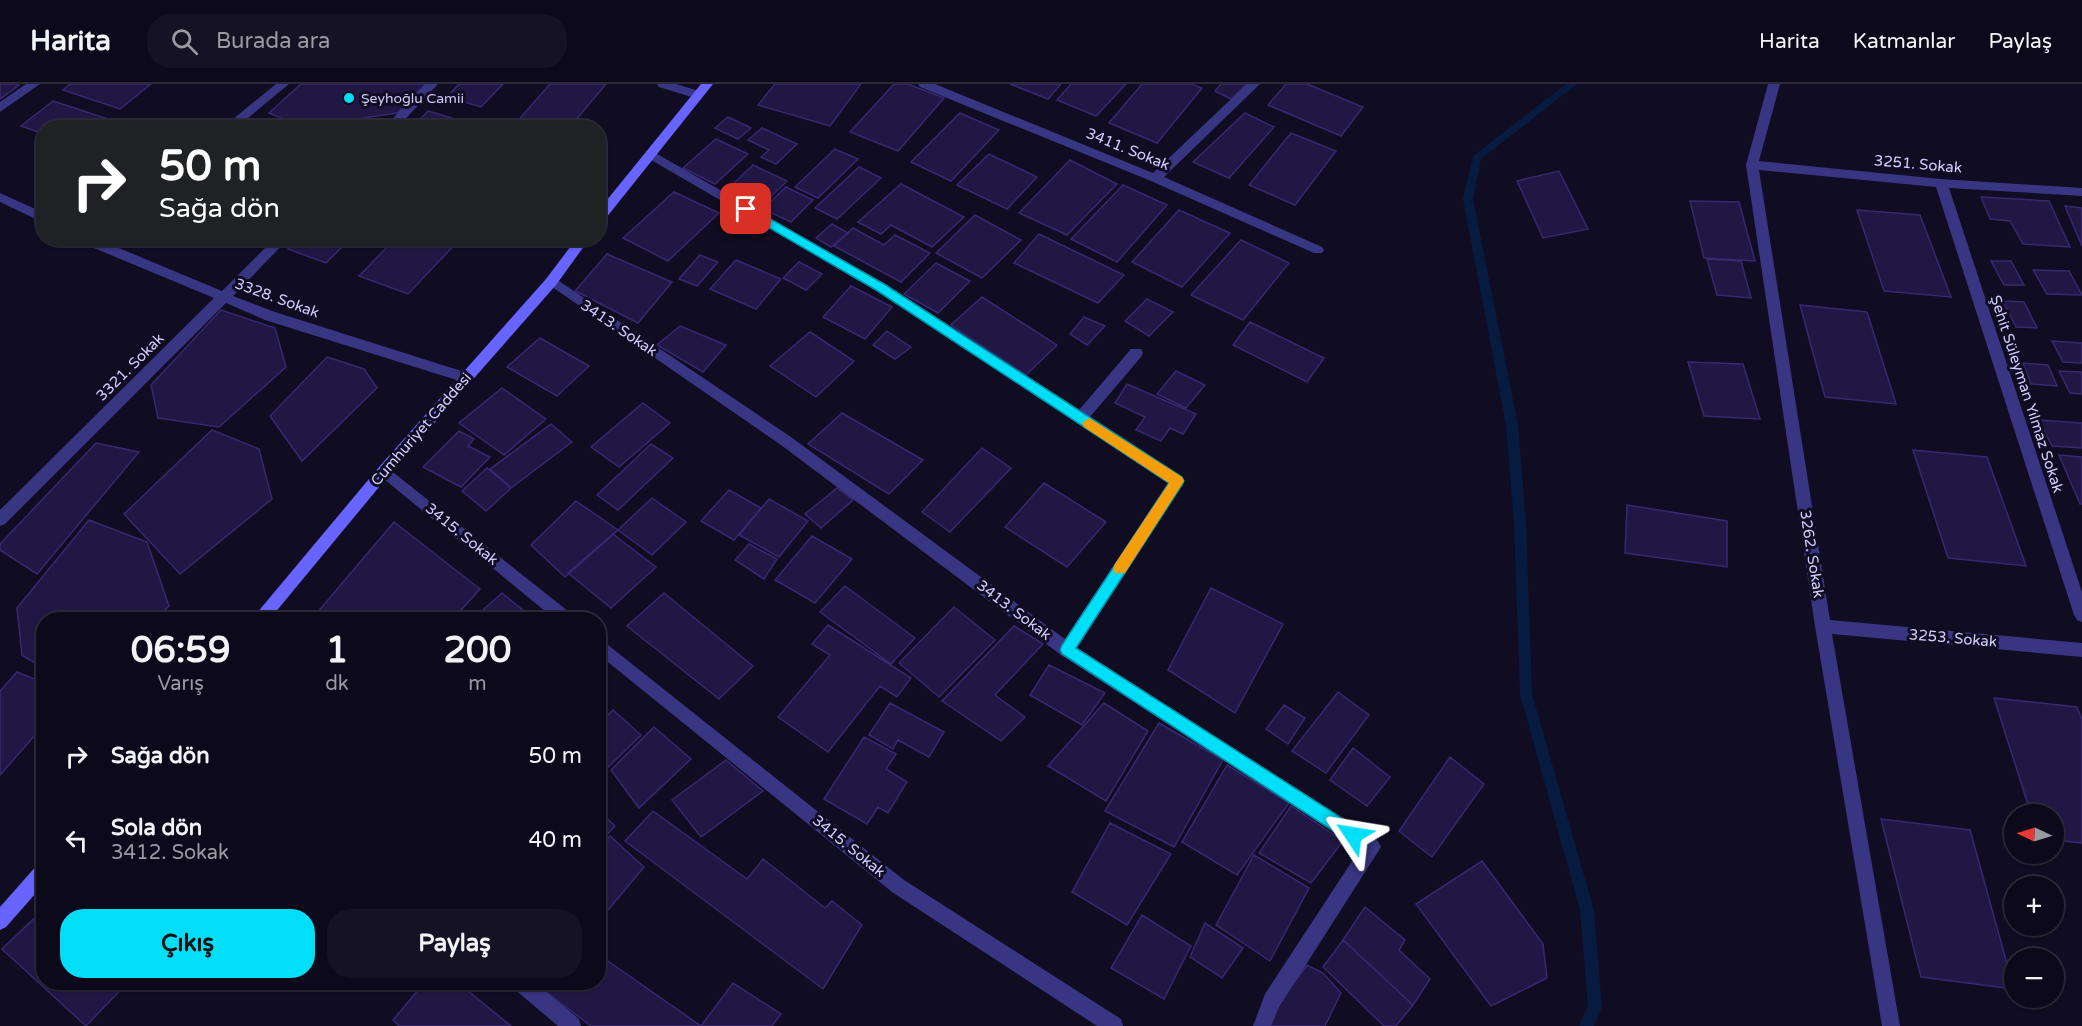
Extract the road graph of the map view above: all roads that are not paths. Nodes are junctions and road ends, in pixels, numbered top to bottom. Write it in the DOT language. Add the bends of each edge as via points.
graph roads {
  1 [pos="34,84"];
  2 [pos="283,84"];
  3 [pos="432,84"];
  4 [pos="663,84"];
  5 [pos="707,84"];
  6 [pos="924,84"];
  7 [pos="1254,84"];
  8 [pos="1774,84"];
  9 [pos="698,95"];
  10 [pos="0,108"];
  11 [pos="238,120"];
  12 [pos="398,120"];
  13 [pos="650,154"];
  14 [pos="1752,165"];
  15 [pos="1155,178"];
  16 [pos="1941,183"];
  17 [pos="2082,192"];
  18 [pos="0,196"];
  19 [pos="606,210"];
  20 [pos="36,215"];
  21 [pos="101,246"];
  22 [pos="275,246"];
  23 [pos="578,246"];
  24 [pos="1318,250"];
  25 [pos="551,282"];
  26 [pos="226,297"];
  27 [pos="1136,353"];
  28 [pos="466,378"];
  29 [pos="1081,418"];
  30 [pos="384,471"];
  31 [pos="0,520"];
  32 [pos="266,612"];
  33 [pos="558,612"];
  34 [pos="2082,615"];
  35 [pos="1823,626"];
  36 [pos="606,650"];
  37 [pos="1067,650"];
  38 [pos="2082,650"];
  39 [pos="36,879"];
  40 [pos="0,921"];
  41 [pos="529,990"];
  42 [pos="572,1026"];
  43 [pos="1114,1026"];
  44 [pos="1262,1026"];
  45 [pos="1891,1026"];
  1 -- 10 [label="street"];
  2 -- 11 [label="street"];
  3 -- 12 [label="street"];
  4 -- 9 [label="street"];
  5 -- 9 [label="main road"];
  6 -- 15 [label="street, 3411. Sokak"];
  7 -- 15 [label="street"];
  8 -- 14 [label="street, 3262. Sokak"];
  9 -- 13 [label="main road"];
  13 -- 19 [label="main road"];
  13 -- 29 [label="street" via="880,287"];
  14 -- 16 [label="street, 3251. Sokak"];
  14 -- 35 [label="street, 3262. Sokak"];
  15 -- 24 [label="street, 3411. Sokak"];
  16 -- 17 [label="street, 3251. Sokak"];
  16 -- 34 [label="street, Şehit Süleyman Yılmaz Sokak"];
  18 -- 20 [label="street"];
  21 -- 26 [label="street, 3328. Sokak"];
  22 -- 26 [label="street, 3321. Sokak"];
  23 -- 25 [label="main road, Cumhuriyet Caddesi"];
  25 -- 28 [label="main road, Cumhuriyet Caddesi"];
  25 -- 37 [label="street, 3413. Sokak" via="786,441"];
  26 -- 28 [label="street, 3328. Sokak" via="270,316"];
  26 -- 31 [label="street, 3321. Sokak"];
  27 -- 29 [label="street"];
  28 -- 30 [label="main road, Cumhuriyet Caddesi"];
  29 -- 37 [label="street" via="1177,481"];
  30 -- 32 [label="main road, Cumhuriyet Caddesi"];
  30 -- 33 [label="street, 3415. Sokak"];
  35 -- 38 [label="street, 3253. Sokak"];
  35 -- 45 [label="street, 3262. Sokak"];
  36 -- 43 [label="street, 3415. Sokak" via="898,886"];
  37 -- 44 [label="street, 3413. Sokak" via="1372,847 1272,1001"];
  39 -- 40 [label="main road"];
  41 -- 42 [label="street"];
}
